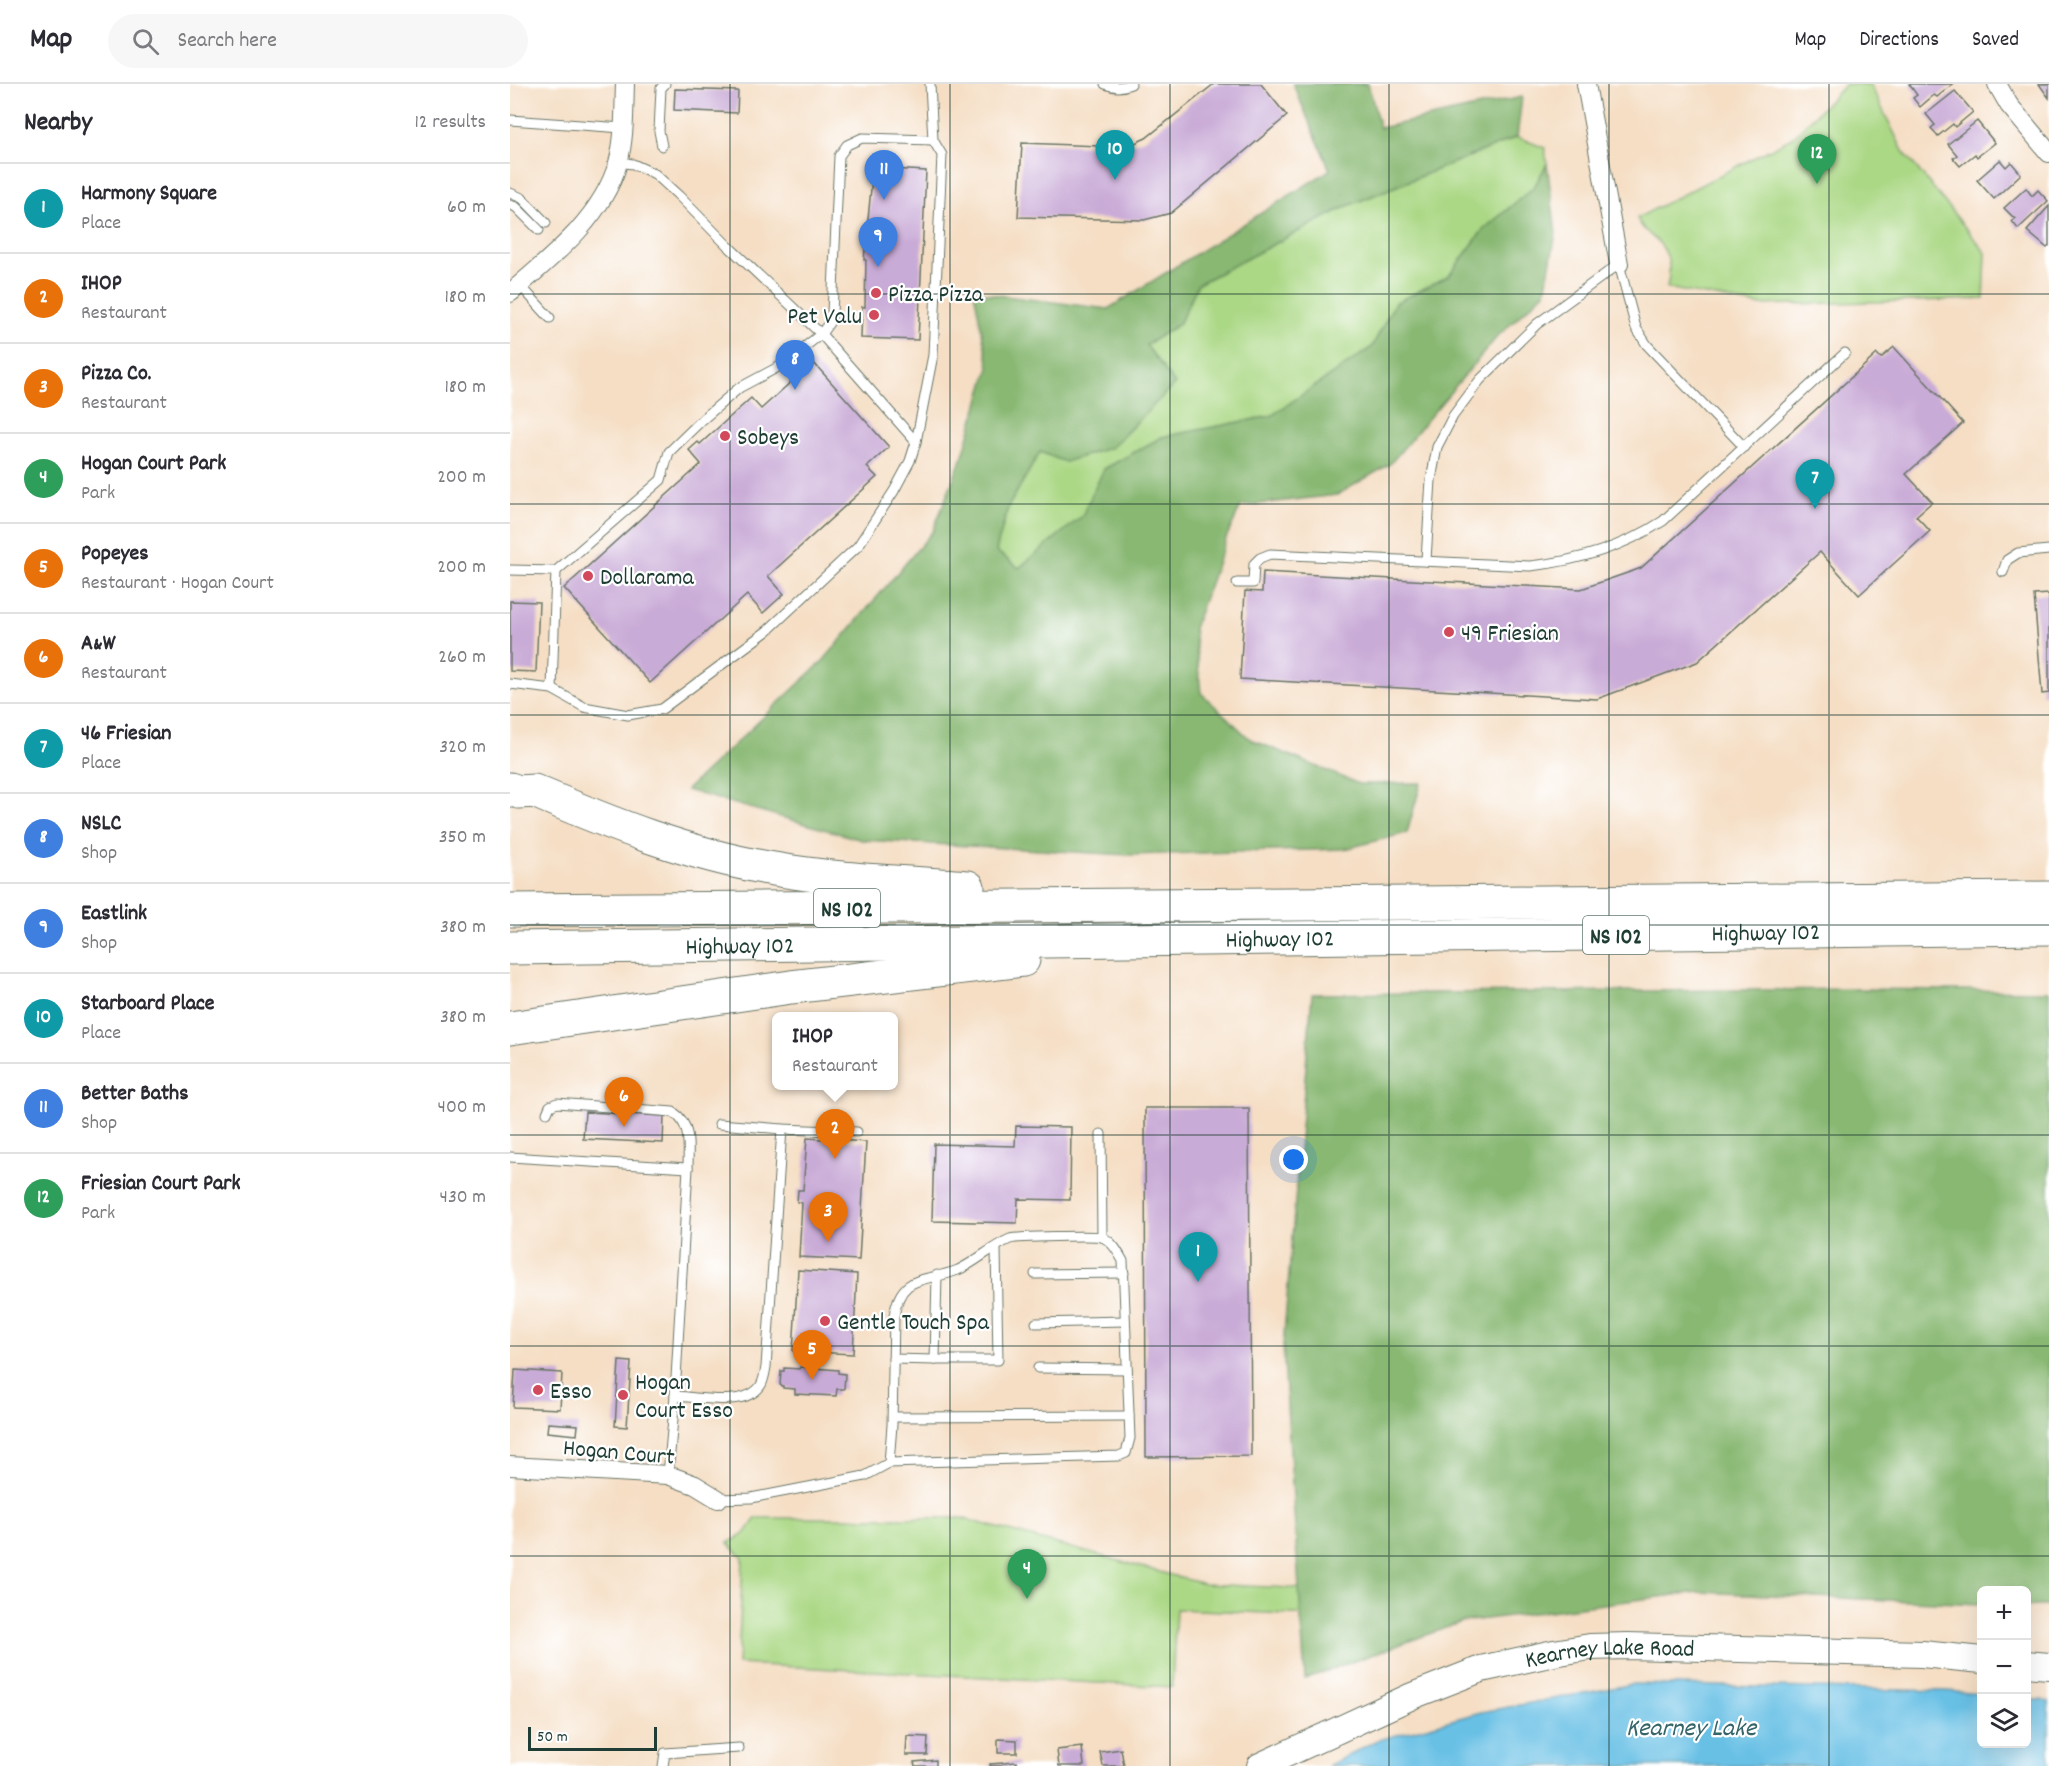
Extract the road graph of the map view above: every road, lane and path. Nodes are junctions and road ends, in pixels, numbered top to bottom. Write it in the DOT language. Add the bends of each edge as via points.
graph roads {
  1 [pos="625,84"];
  2 [pos="665,84"];
  3 [pos="930,84"];
  4 [pos="1105,84"];
  5 [pos="1131,84"];
  6 [pos="1586,84"];
  7 [pos="1997,84"];
  8 [pos="510,120"];
  9 [pos="623,128"];
  10 [pos="933,140"];
  11 [pos="662,146"];
  12 [pos="2049,153"];
  13 [pos="618,162"];
  14 [pos="510,193"];
  15 [pos="510,205"];
  16 [pos="1619,264"];
  17 [pos="515,289"];
  18 [pos="550,318"];
  19 [pos="821,334"];
  20 [pos="1845,353"];
  21 [pos="916,442"];
  22 [pos="1744,447"];
  23 [pos="2049,550"];
  24 [pos="1426,560"];
  25 [pos="510,570"];
  26 [pos="556,571"];
  27 [pos="2003,572"];
  28 [pos="1237,583"];
  29 [pos="510,684"];
  30 [pos="552,689"];
  31 [pos="518,785"];
  32 [pos="2049,898"];
  33 [pos="1183,905"];
  34 [pos="510,910"];
  35 [pos="2049,928"];
  36 [pos="1183,941"];
  37 [pos="510,948"];
  38 [pos="510,1028"];
  39 [pos="547,1113"];
  40 [pos="719,1124"];
  41 [pos="782,1129"];
  42 [pos="857,1132"];
  43 [pos="1101,1134"];
  44 [pos="510,1157"];
  45 [pos="688,1168"];
  46 [pos="1102,1237"];
  47 [pos="996,1248"];
  48 [pos="1124,1273"];
  49 [pos="1035,1274"];
  50 [pos="937,1275"];
  51 [pos="1125,1320"];
  52 [pos="1036,1323"];
  53 [pos="893,1359"];
  54 [pos="935,1360"];
  55 [pos="1038,1368"];
  56 [pos="1127,1369"];
  57 [pos="675,1396"];
  58 [pos="1129,1416"];
  59 [pos="892,1417"];
  60 [pos="889,1463"];
  61 [pos="510,1466"];
  62 [pos="668,1475"];
  63 [pos="718,1499"];
  64 [pos="1977,1660"];
  65 [pos="2031,1664"];
  66 [pos="2049,1666"];
  67 [pos="739,1748"];
  68 [pos="663,1766"];
  69 [pos="1260,1766"];
  1 -- 9 [label="street"];
  2 -- 11 [label="lane" via="661,88"];
  3 -- 10 [label="lane"];
  4 -- 5 [label="lane"];
  6 -- 16 [label="street"];
  7 -- 12 [label="street" via="2009,105"];
  8 -- 9 [label="lane"];
  9 -- 13 [label="street"];
  10 -- 19 [label="lane" via="862,138 847,145 839,156 832,314"];
  10 -- 21 [label="lane" via="942,155 933,355"];
  13 -- 17 [label="street" via="606,193 588,220"];
  13 -- 19 [label="lane" via="655,174"];
  14 -- 15 [label="lane" via="522,198 543,226"];
  16 -- 22 [label="lane" via="1636,328 1647,345"];
  16 -- 24 [label="lane" via="1537,324 1480,380 1453,416 1437,447"];
  17 -- 18 [label="lane"];
  19 -- 21 [label="lane"];
  19 -- 26 [label="lane" via="782,365 733,392 669,452 661,480"];
  20 -- 22 [label="lane"];
  21 -- 30 [label="lane" via="894,491 858,546 767,631 662,709 628,715 584,707"];
  22 -- 24 [label="lane" via="1663,521 1642,535 1604,550 1562,563 1530,566"];
  23 -- 27 [label="lane" via="2018,553 2007,560"];
  24 -- 28 [label="lane" via="1270,554 1254,564 1253,583"];
  25 -- 26 [label="lane"];
  26 -- 30 [label="lane"];
  29 -- 30 [label="lane"];
  31 -- 33 [label="highway" via="633,831 768,868"];
  32 -- 33 [label="highway, Highway 102 / NS 102"];
  33 -- 34 [label="highway, Highway 102 / NS 102"];
  35 -- 36 [label="highway, Highway 102 / NS 102"];
  36 -- 37 [label="highway, Highway 102 / NS 102"];
  36 -- 38 [label="highway" via="779,988"];
  39 -- 45 [label="lane" via="557,1103 674,1112 687,1127"];
  40 -- 41 [label="lane"];
  41 -- 42 [label="lane"];
  41 -- 57 [label="lane" via="766,1366 761,1385 750,1396 737,1399"];
  43 -- 46 [label="lane"];
  44 -- 45 [label="lane"];
  45 -- 57 [label="lane"];
  46 -- 47 [label="lane" via="1011,1239"];
  46 -- 48 [label="lane" via="1116,1249"];
  47 -- 50 [label="lane" via="957,1270"];
  47 -- 54 [label="lane" via="998,1360"];
  48 -- 49 [label="lane"];
  48 -- 51 [label="lane"];
  50 -- 53 [label="lane" via="917,1280 903,1290 896,1302"];
  50 -- 54 [label="lane"];
  51 -- 52 [label="lane"];
  51 -- 56 [label="lane"];
  53 -- 54 [label="lane"];
  53 -- 59 [label="lane"];
  55 -- 56 [label="lane"];
  56 -- 58 [label="lane"];
  57 -- 62 [label="lane"];
  58 -- 59 [label="lane"];
  58 -- 60 [label="lane" via="1129,1446 1119,1456"];
  59 -- 60 [label="lane"];
  60 -- 63 [label="lane" via="865,1476 751,1498"];
  61 -- 62 [label="street, Hogan Court"];
  62 -- 63 [label="street, Hogan Court"];
  64 -- 69 [label="main road, Kearney Lake Road" via="1922,1654 1628,1646 1563,1651 1481,1669 1446,1682"];
  65 -- 66 [label="main road"];
  67 -- 68 [label="lane" via="665,1753"];
}
